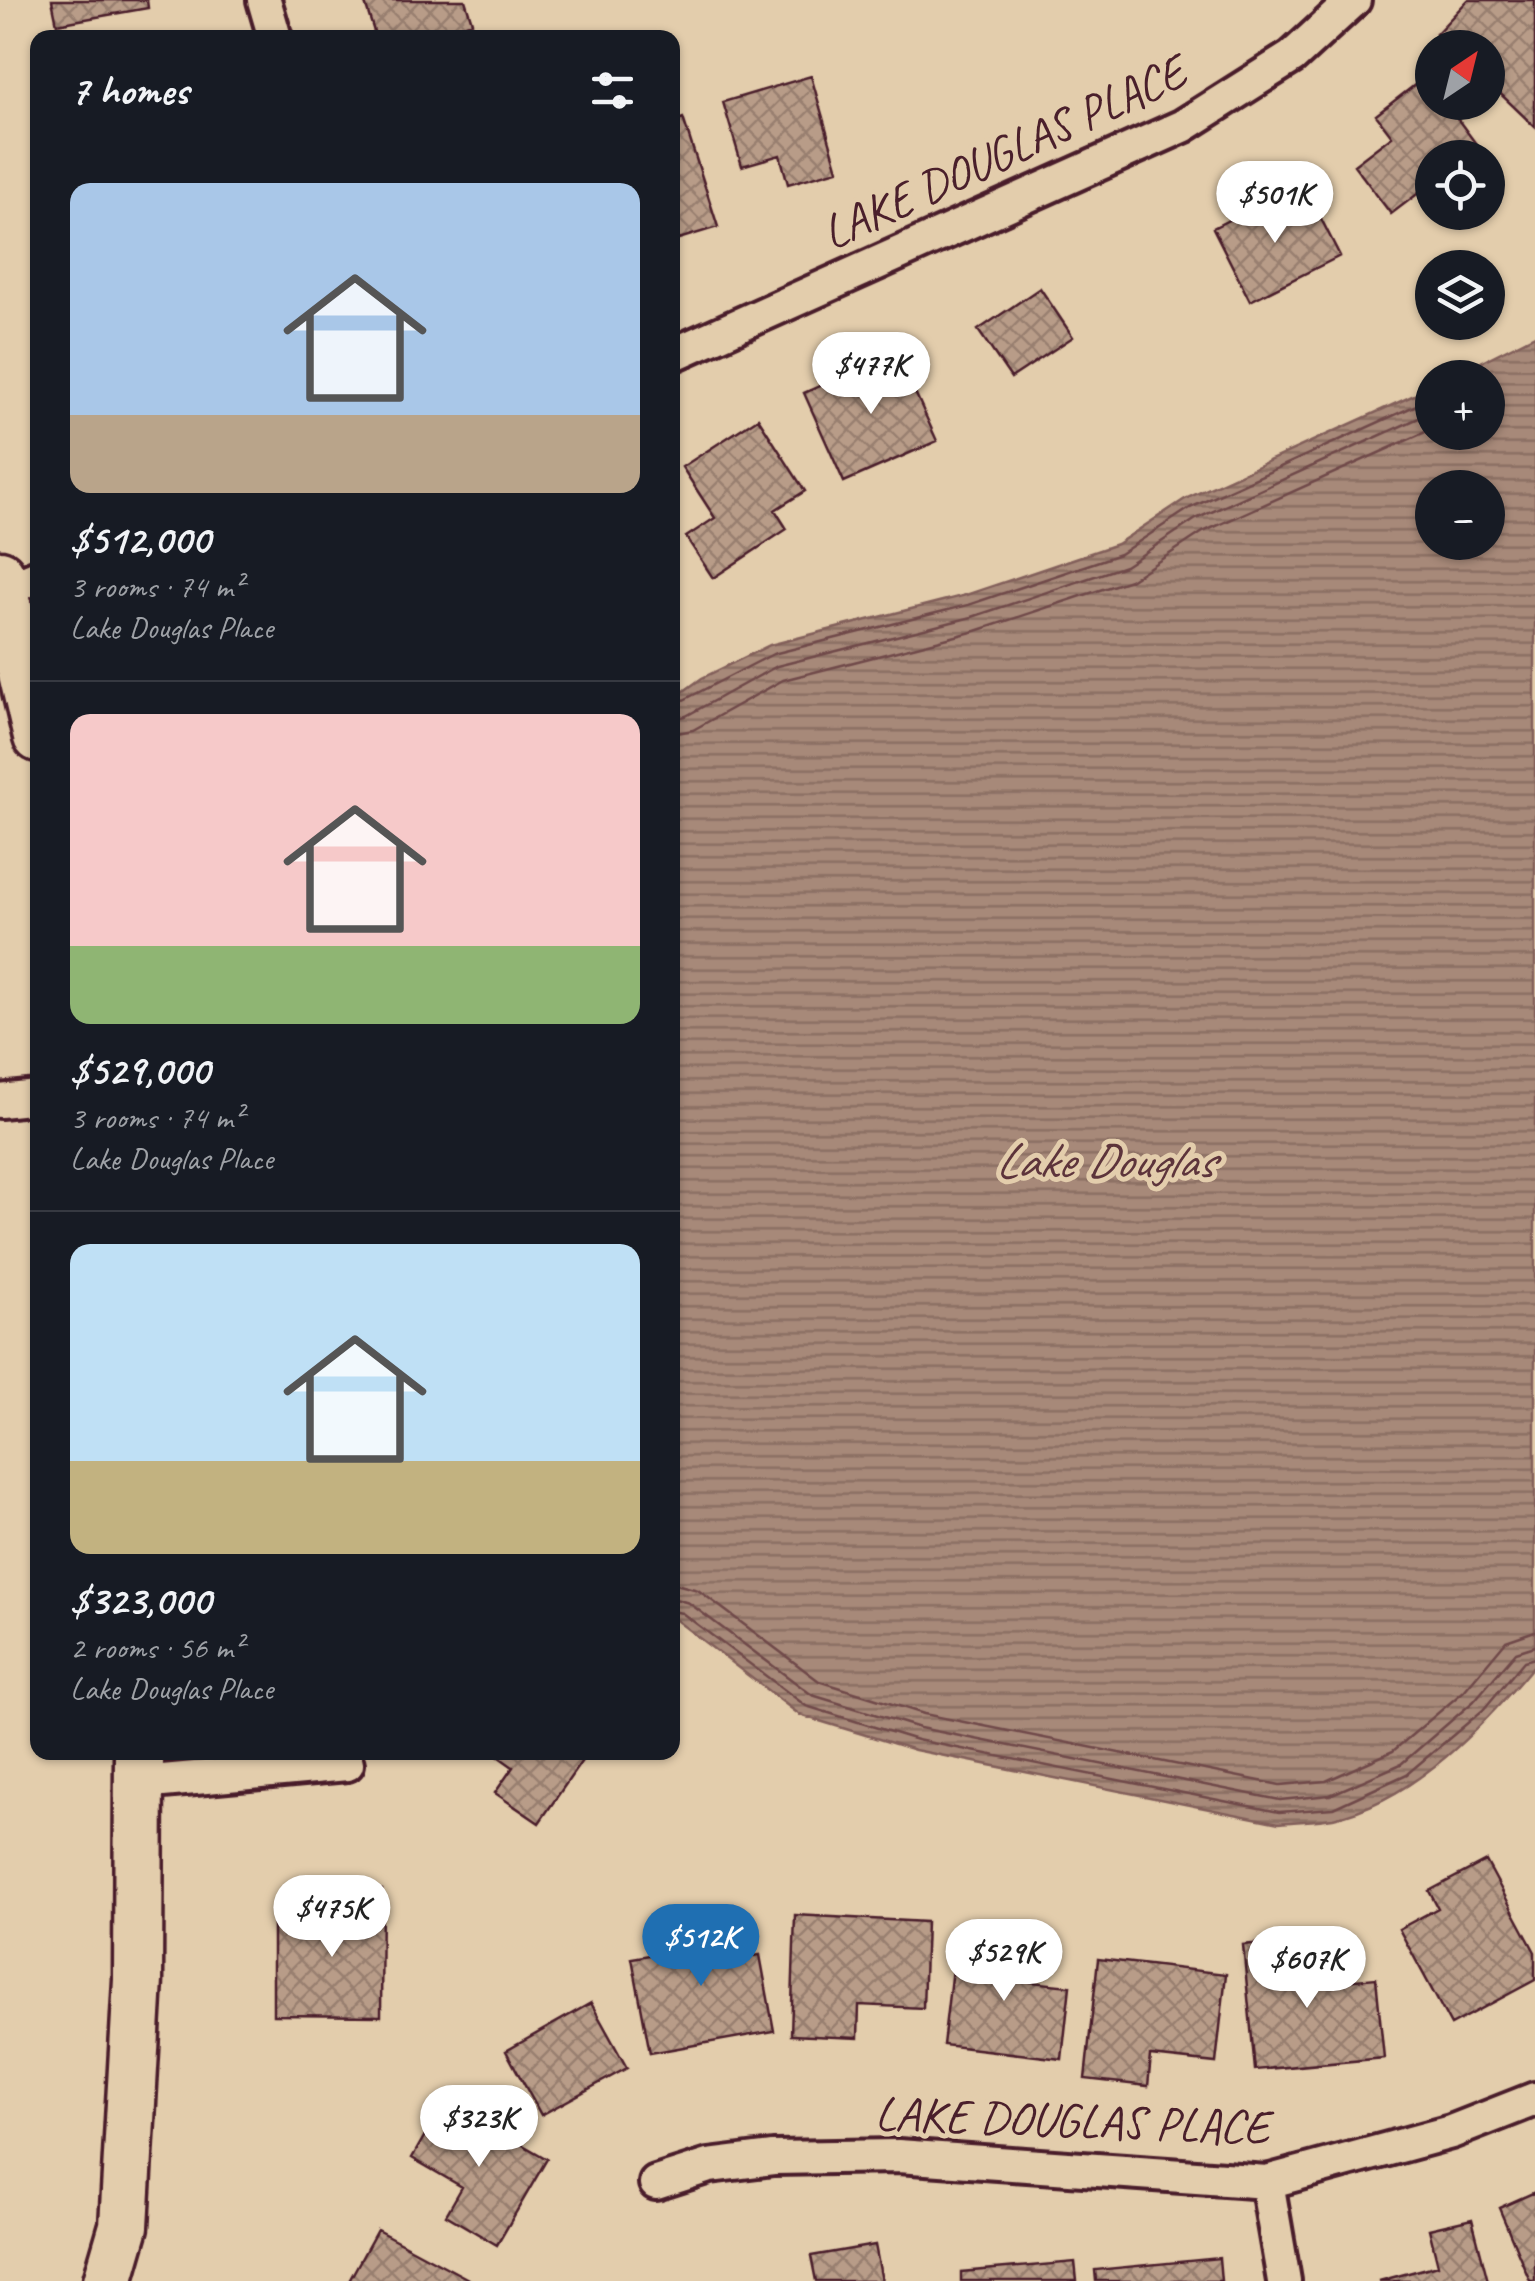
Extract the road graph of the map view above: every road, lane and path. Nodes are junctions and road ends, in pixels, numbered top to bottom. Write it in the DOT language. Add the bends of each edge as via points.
graph roads {
  1 [pos="264,0"];
  2 [pos="1354,0"];
  3 [pos="273,30"];
  4 [pos="680,351"];
  5 [pos="14,580"];
  6 [pos="30,685"];
  7 [pos="30,1098"];
  8 [pos="0,1101"];
  9 [pos="347,1764"];
  10 [pos="140,1768"];
  11 [pos="1535,2099"];
  12 [pos="656,2182"];
  13 [pos="1266,2182"];
  14 [pos="108,2281"];
  15 [pos="1284,2281"];
  1 -- 3 [label="street"];
  2 -- 4 [label="street, LAKE DOUGLAS PLACE" via="1292,58 1183,126"];
  5 -- 6 [label="street"];
  7 -- 8 [label="street"];
  9 -- 10 [label="street"];
  10 -- 14 [label="street" via="138,1980 125,2207"];
  11 -- 13 [label="street, LAKE DOUGLAS PLACE" via="1451,2132"];
  12 -- 13 [label="street, LAKE DOUGLAS PLACE" via="709,2166 774,2158 880,2156"];
  13 -- 15 [label="street"];
}
